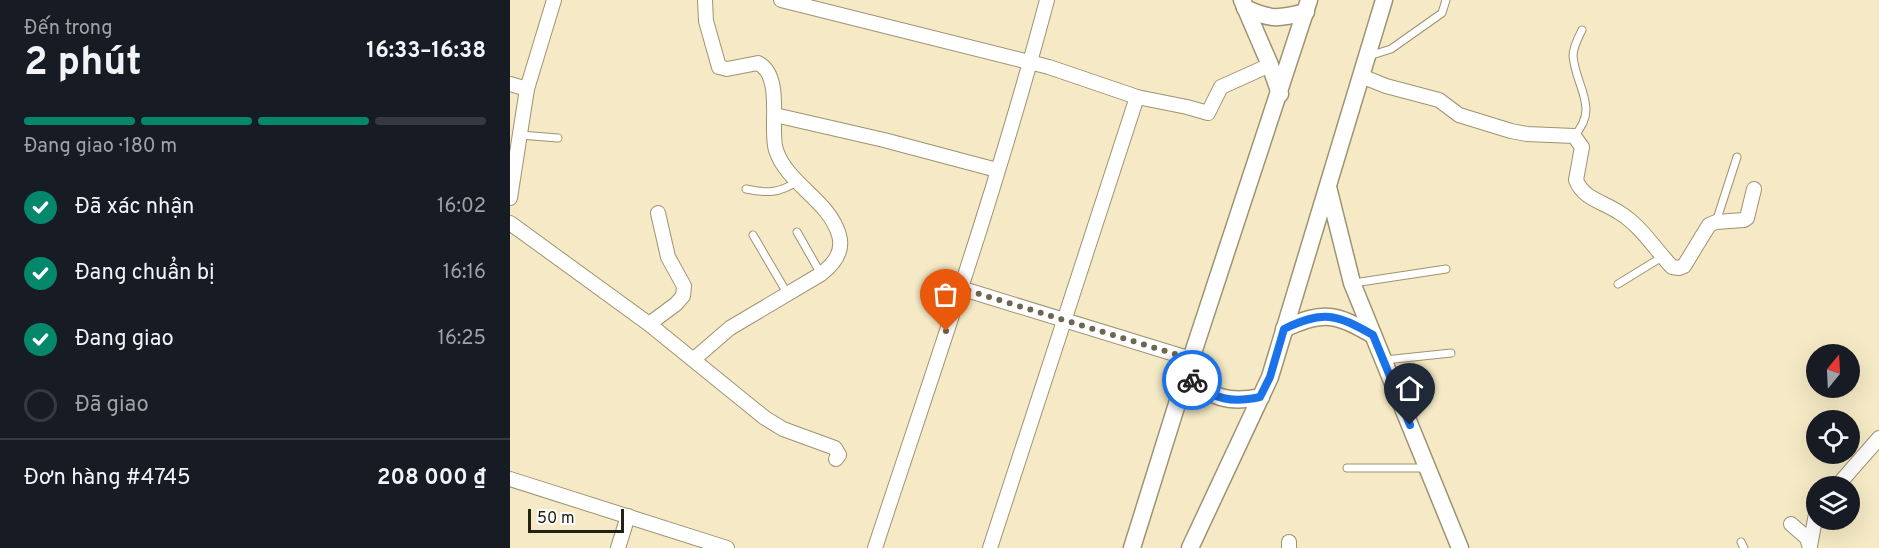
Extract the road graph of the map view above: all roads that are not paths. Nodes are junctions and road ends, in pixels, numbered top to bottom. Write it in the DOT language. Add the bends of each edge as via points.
graph roads {
  1 [pos="554,0"];
  2 [pos="705,0"];
  3 [pos="781,0"];
  4 [pos="1047,0"];
  5 [pos="1446,0"];
  6 [pos="1381,1"];
  7 [pos="819,4"];
  8 [pos="1243,4"];
  9 [pos="1307,6"];
  10 [pos="1582,30"];
  11 [pos="1366,57"];
  12 [pos="1030,63"];
  13 [pos="1270,65"];
  14 [pos="1361,76"];
  15 [pos="510,84"];
  16 [pos="527,89"];
  17 [pos="1280,94"];
  18 [pos="1137,97"];
  19 [pos="775,115"];
  20 [pos="520,135"];
  21 [pos="1574,136"];
  22 [pos="558,138"];
  23 [pos="1737,157"];
  24 [pos="997,170"];
  25 [pos="797,181"];
  26 [pos="1327,186"];
  27 [pos="746,189"];
  28 [pos="1754,189"];
  29 [pos="510,198"];
  30 [pos="658,213"];
  31 [pos="1716,222"];
  32 [pos="510,223"];
  33 [pos="797,232"];
  34 [pos="753,235"];
  35 [pos="1662,256"];
  36 [pos="1446,269"];
  37 [pos="821,274"];
  38 [pos="1352,283"];
  39 [pos="1618,284"];
  40 [pos="960,288"];
  41 [pos="787,293"];
  42 [pos="1063,321"];
  43 [pos="650,324"];
  44 [pos="1284,329"];
  45 [pos="1373,335"];
  46 [pos="1451,352"];
  47 [pos="694,359"];
  48 [pos="1384,360"];
  49 [pos="1188,367"];
  50 [pos="1260,397"];
  51 [pos="1879,438"];
  52 [pos="836,459"];
  53 [pos="1347,468"];
  54 [pos="1427,468"];
  55 [pos="1846,476"];
  56 [pos="510,479"];
  57 [pos="628,516"];
  58 [pos="1791,524"];
  59 [pos="1813,530"];
  60 [pos="1810,547"];
  61 [pos="618,548"];
  62 [pos="727,548"];
  63 [pos="875,548"];
  64 [pos="990,548"];
  65 [pos="1132,548"];
  66 [pos="1190,548"];
  67 [pos="1460,548"];
  1 -- 16 [label="street"];
  2 -- 19 [label="street" via="706,21 720,67 753,63 763,66 772,86"];
  3 -- 7 [label="street"];
  4 -- 12 [label="street"];
  5 -- 11 [label="lane" via="1442,13 1392,49"];
  6 -- 11 [label="street"];
  7 -- 12 [label="street"];
  8 -- 9 [label="street" via="1264,17 1279,18"];
  8 -- 13 [label="street"];
  9 -- 17 [label="street"];
  10 -- 21 [label="lane" via="1573,53 1587,114 1583,127"];
  11 -- 14 [label="street"];
  12 -- 18 [label="street"];
  12 -- 24 [label="street"];
  13 -- 17 [label="street"];
  13 -- 18 [label="street" via="1221,87 1208,114"];
  14 -- 21 [label="street" via="1439,100 1459,115 1511,131"];
  14 -- 26 [label="street"];
  15 -- 16 [label="street"];
  16 -- 20 [label="street"];
  17 -- 49 [label="street"];
  18 -- 42 [label="street"];
  19 -- 24 [label="street"];
  19 -- 25 [label="street" via="773,142 780,163"];
  20 -- 22 [label="lane"];
  20 -- 29 [label="street"];
  21 -- 35 [label="street" via="1582,147 1576,180 1582,191 1632,222"];
  23 -- 31 [label="lane"];
  24 -- 40 [label="street"];
  25 -- 27 [label="lane" via="770,193"];
  25 -- 37 [label="street" via="824,210 839,236 840,249 834,264"];
  26 -- 38 [label="street"];
  26 -- 44 [label="street"];
  28 -- 31 [label="street" via="1747,218"];
  30 -- 43 [label="street" via="668,257 684,286 683,296 676,304"];
  31 -- 35 [label="street" via="1709,225 1684,266 1672,267"];
  32 -- 43 [label="street"];
  33 -- 37 [label="lane"];
  34 -- 41 [label="lane"];
  35 -- 39 [label="lane"];
  36 -- 38 [label="lane"];
  37 -- 41 [label="street"];
  38 -- 45 [label="street"];
  40 -- 42 [label="street"];
  40 -- 63 [label="street"];
  41 -- 47 [label="street" via="730,328"];
  42 -- 49 [label="street"];
  42 -- 64 [label="street"];
  43 -- 47 [label="street"];
  44 -- 45 [label="street" via="1323,316 1339,318"];
  44 -- 50 [label="street"];
  45 -- 48 [label="street"];
  46 -- 48 [label="lane"];
  47 -- 52 [label="street" via="765,418 783,429 835,448 839,455"];
  48 -- 54 [label="street"];
  49 -- 50 [label="street" via="1202,389 1216,396 1231,400"];
  49 -- 65 [label="street"];
  50 -- 66 [label="street"];
  51 -- 55 [label="street"];
  53 -- 54 [label="lane"];
  54 -- 67 [label="street"];
  56 -- 57 [label="street"];
  57 -- 61 [label="street"];
  57 -- 62 [label="street"];
  58 -- 60 [label="street" via="1807,538"];
  59 -- 60 [label="street"];
}
